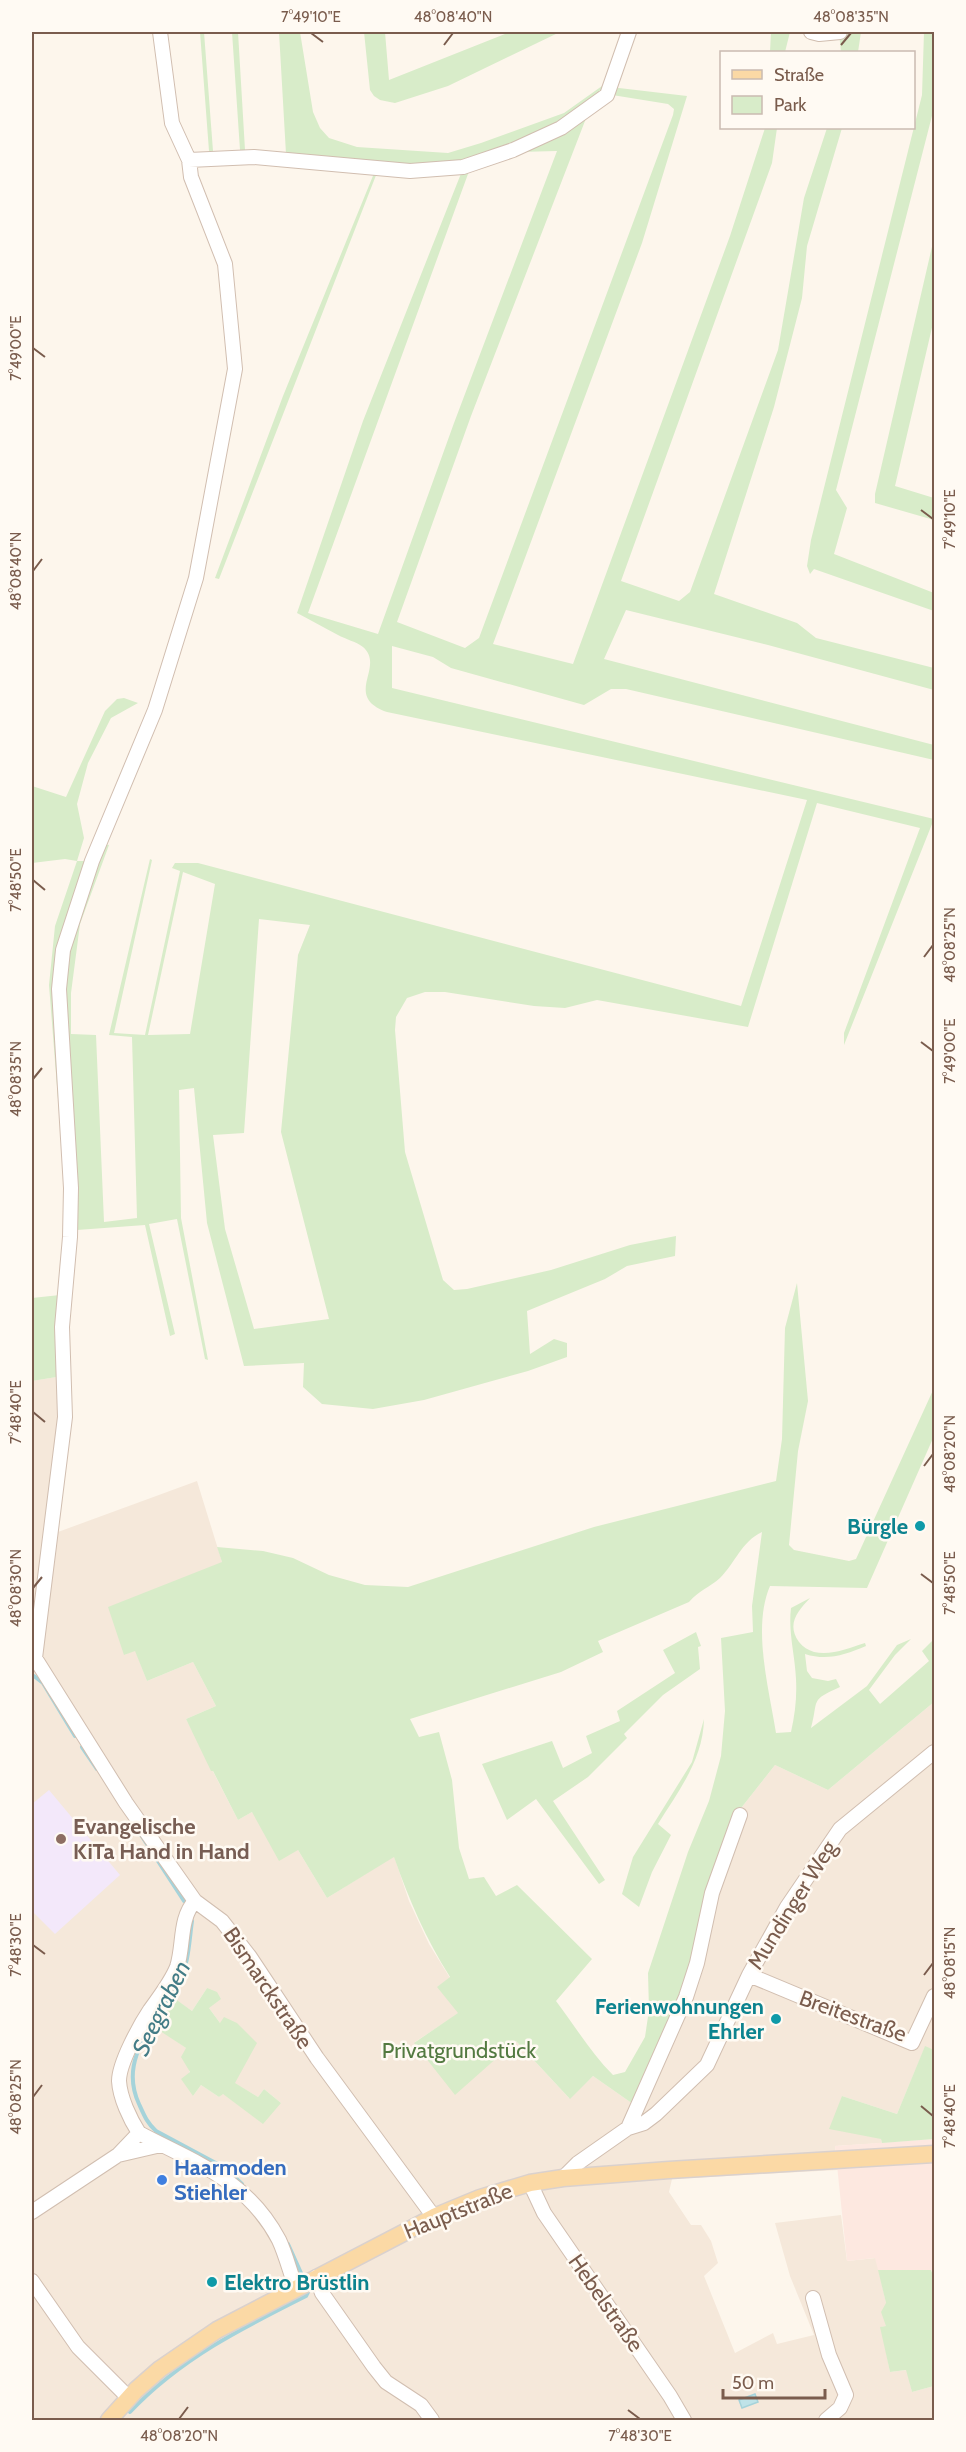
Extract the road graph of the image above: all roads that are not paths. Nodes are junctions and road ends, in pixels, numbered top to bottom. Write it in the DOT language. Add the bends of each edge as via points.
graph roads {
  1 [pos="160,32"];
  2 [pos="629,32"];
  3 [pos="811,32"];
  4 [pos="840,32"];
  5 [pos="189,160"];
  6 [pos="33,1658"];
  7 [pos="934,1752"];
  8 [pos="740,1815"];
  9 [pos="195,1901"];
  10 [pos="749,1975"];
  11 [pos="934,1996"];
  12 [pos="628,2128"];
  13 [pos="139,2133"];
  14 [pos="161,2145"];
  15 [pos="934,2154"];
  16 [pos="118,2155"];
  17 [pos="563,2178"];
  18 [pos="530,2183"];
  19 [pos="32,2212"];
  20 [pos="434,2217"];
  21 [pos="316,2277"];
  22 [pos="32,2282"];
  23 [pos="296,2288"];
  24 [pos="813,2298"];
  25 [pos="129,2398"];
  26 [pos="109,2421"];
  27 [pos="432,2421"];
  28 [pos="684,2421"];
  29 [pos="826,2421"];
  1 -- 5 [label="street, Bismarckstraße" via="172,123"];
  2 -- 5 [label="street" via="607,95 561,128 463,167 410,171 254,157"];
  3 -- 4 [label="street"];
  5 -- 6 [label="street, Bismarckstraße" via="191,177 225,264 235,369 196,579 155,710 92,861 63,950 59,989 71,1188 62,1327 65,1417"];
  6 -- 9 [label="street, Bismarckstraße" via="126,1803"];
  7 -- 10 [label="street, Mundinger Weg" via="840,1829 787,1907"];
  8 -- 12 [label="street" via="711,1893 686,1997"];
  9 -- 13 [label="street" via="184,1924 177,1967 143,2021 119,2081"];
  9 -- 20 [label="street, Bismarckstraße" via="222,1921 250,1957 317,2058"];
  10 -- 11 [label="street, Breitestraße" via="912,2043"];
  10 -- 12 [label="street, Mundinger Weg" via="707,2065 656,2114"];
  12 -- 17 [label="street, Mundinger Weg"];
  13 -- 14 [label="street"];
  13 -- 16 [label="street"];
  14 -- 16 [label="street"];
  14 -- 23 [label="street" via="219,2174 242,2192 279,2240"];
  15 -- 17 [label="main road, Hauptstraße"];
  16 -- 19 [label="street"];
  17 -- 18 [label="main road, Hauptstraße"];
  18 -- 20 [label="main road, Hauptstraße"];
  18 -- 28 [label="street, Hebelstraße" via="544,2213"];
  20 -- 21 [label="main road, Hauptstraße"];
  21 -- 23 [label="main road, Hauptstraße"];
  21 -- 27 [label="street" via="322,2293 386,2382 421,2405"];
  22 -- 25 [label="street" via="78,2347"];
  23 -- 25 [label="main road, Hauptstraße" via="188,2348"];
  24 -- 29 [label="street" via="829,2355 846,2395 840,2408"];
  25 -- 26 [label="main road, Hauptstraße"];
}
